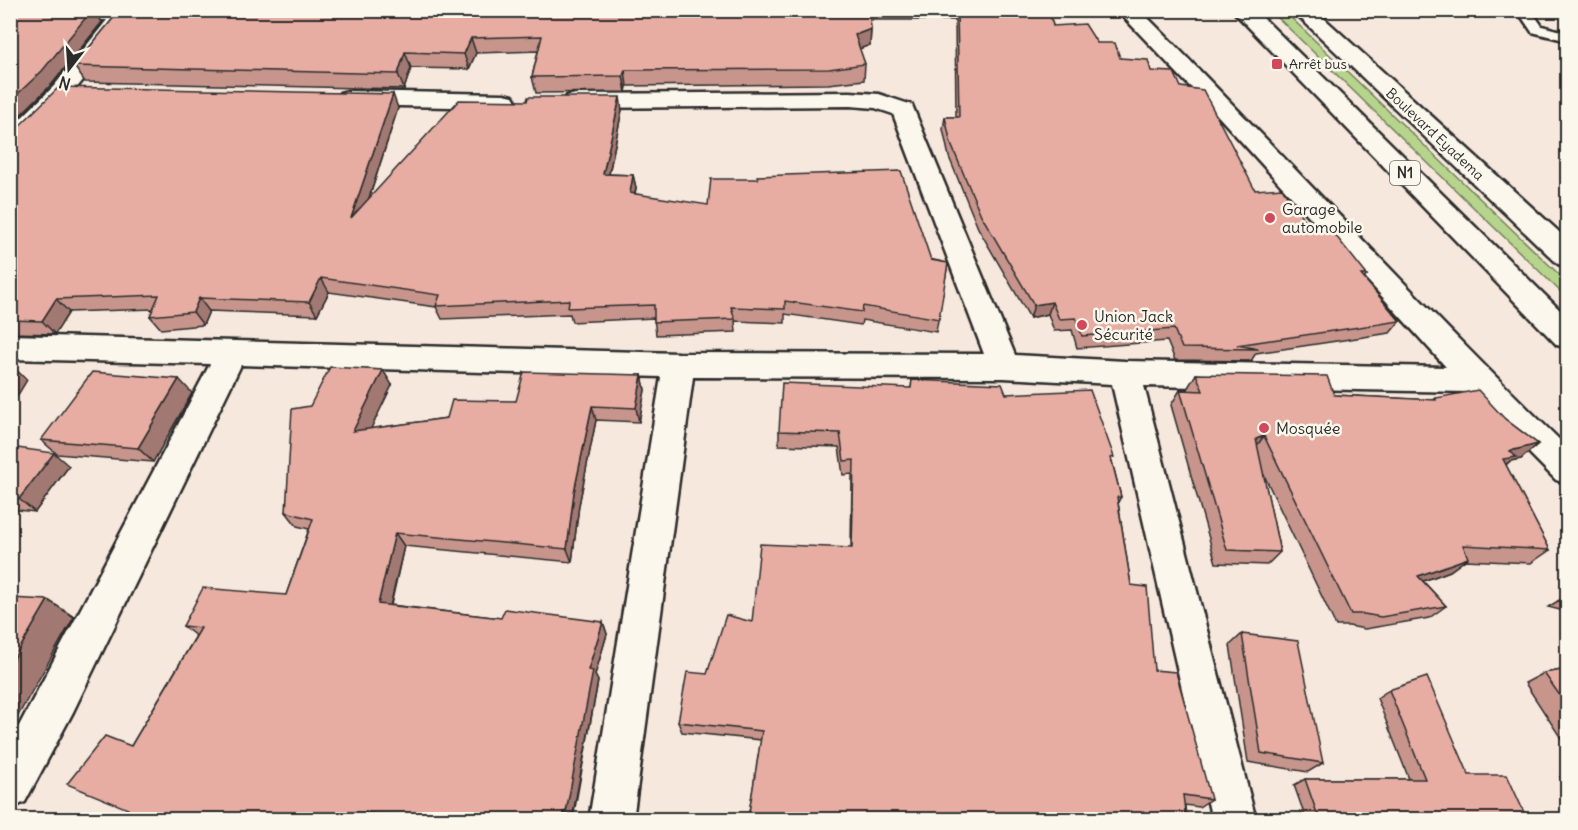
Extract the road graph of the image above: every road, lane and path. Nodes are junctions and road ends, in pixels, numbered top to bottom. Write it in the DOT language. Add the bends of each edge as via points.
graph roads {
  1 [pos="1126,10"];
  2 [pos="1242,10"];
  3 [pos="1302,10"];
  4 [pos="1524,10"];
  5 [pos="10,11"];
  6 [pos="1565,39"];
  7 [pos="62,91"];
  8 [pos="86,92"];
  9 [pos="326,97"];
  10 [pos="10,144"];
  11 [pos="1568,257"];
  12 [pos="1568,337"];
  13 [pos="10,347"];
  14 [pos="232,352"];
  15 [pos="679,364"];
  16 [pos="1004,366"];
  17 [pos="1125,374"];
  18 [pos="1477,380"];
  19 [pos="1568,470"];
  20 [pos="10,787"];
  21 [pos="611,819"];
  22 [pos="1234,819"];
  1 -- 18 [label="main road" via="1229,113"];
  2 -- 12 [label="main road, N1"];
  3 -- 11 [label="main road, Boulevard Eyadema"];
  4 -- 6 [label="lane" via="1537,29"];
  5 -- 7 [label="main road" via="120,14 117,24"];
  7 -- 8 [label="main road"];
  7 -- 10 [label="main road"];
  9 -- 16 [label="main road" via="541,101 850,99 879,101 903,110"];
  13 -- 14 [label="main road"];
  14 -- 15 [label="main road"];
  14 -- 20 [label="main road"];
  15 -- 16 [label="main road"];
  15 -- 21 [label="main road"];
  16 -- 17 [label="main road"];
  17 -- 18 [label="main road"];
  17 -- 22 [label="main road"];
  18 -- 19 [label="main road"];
}
